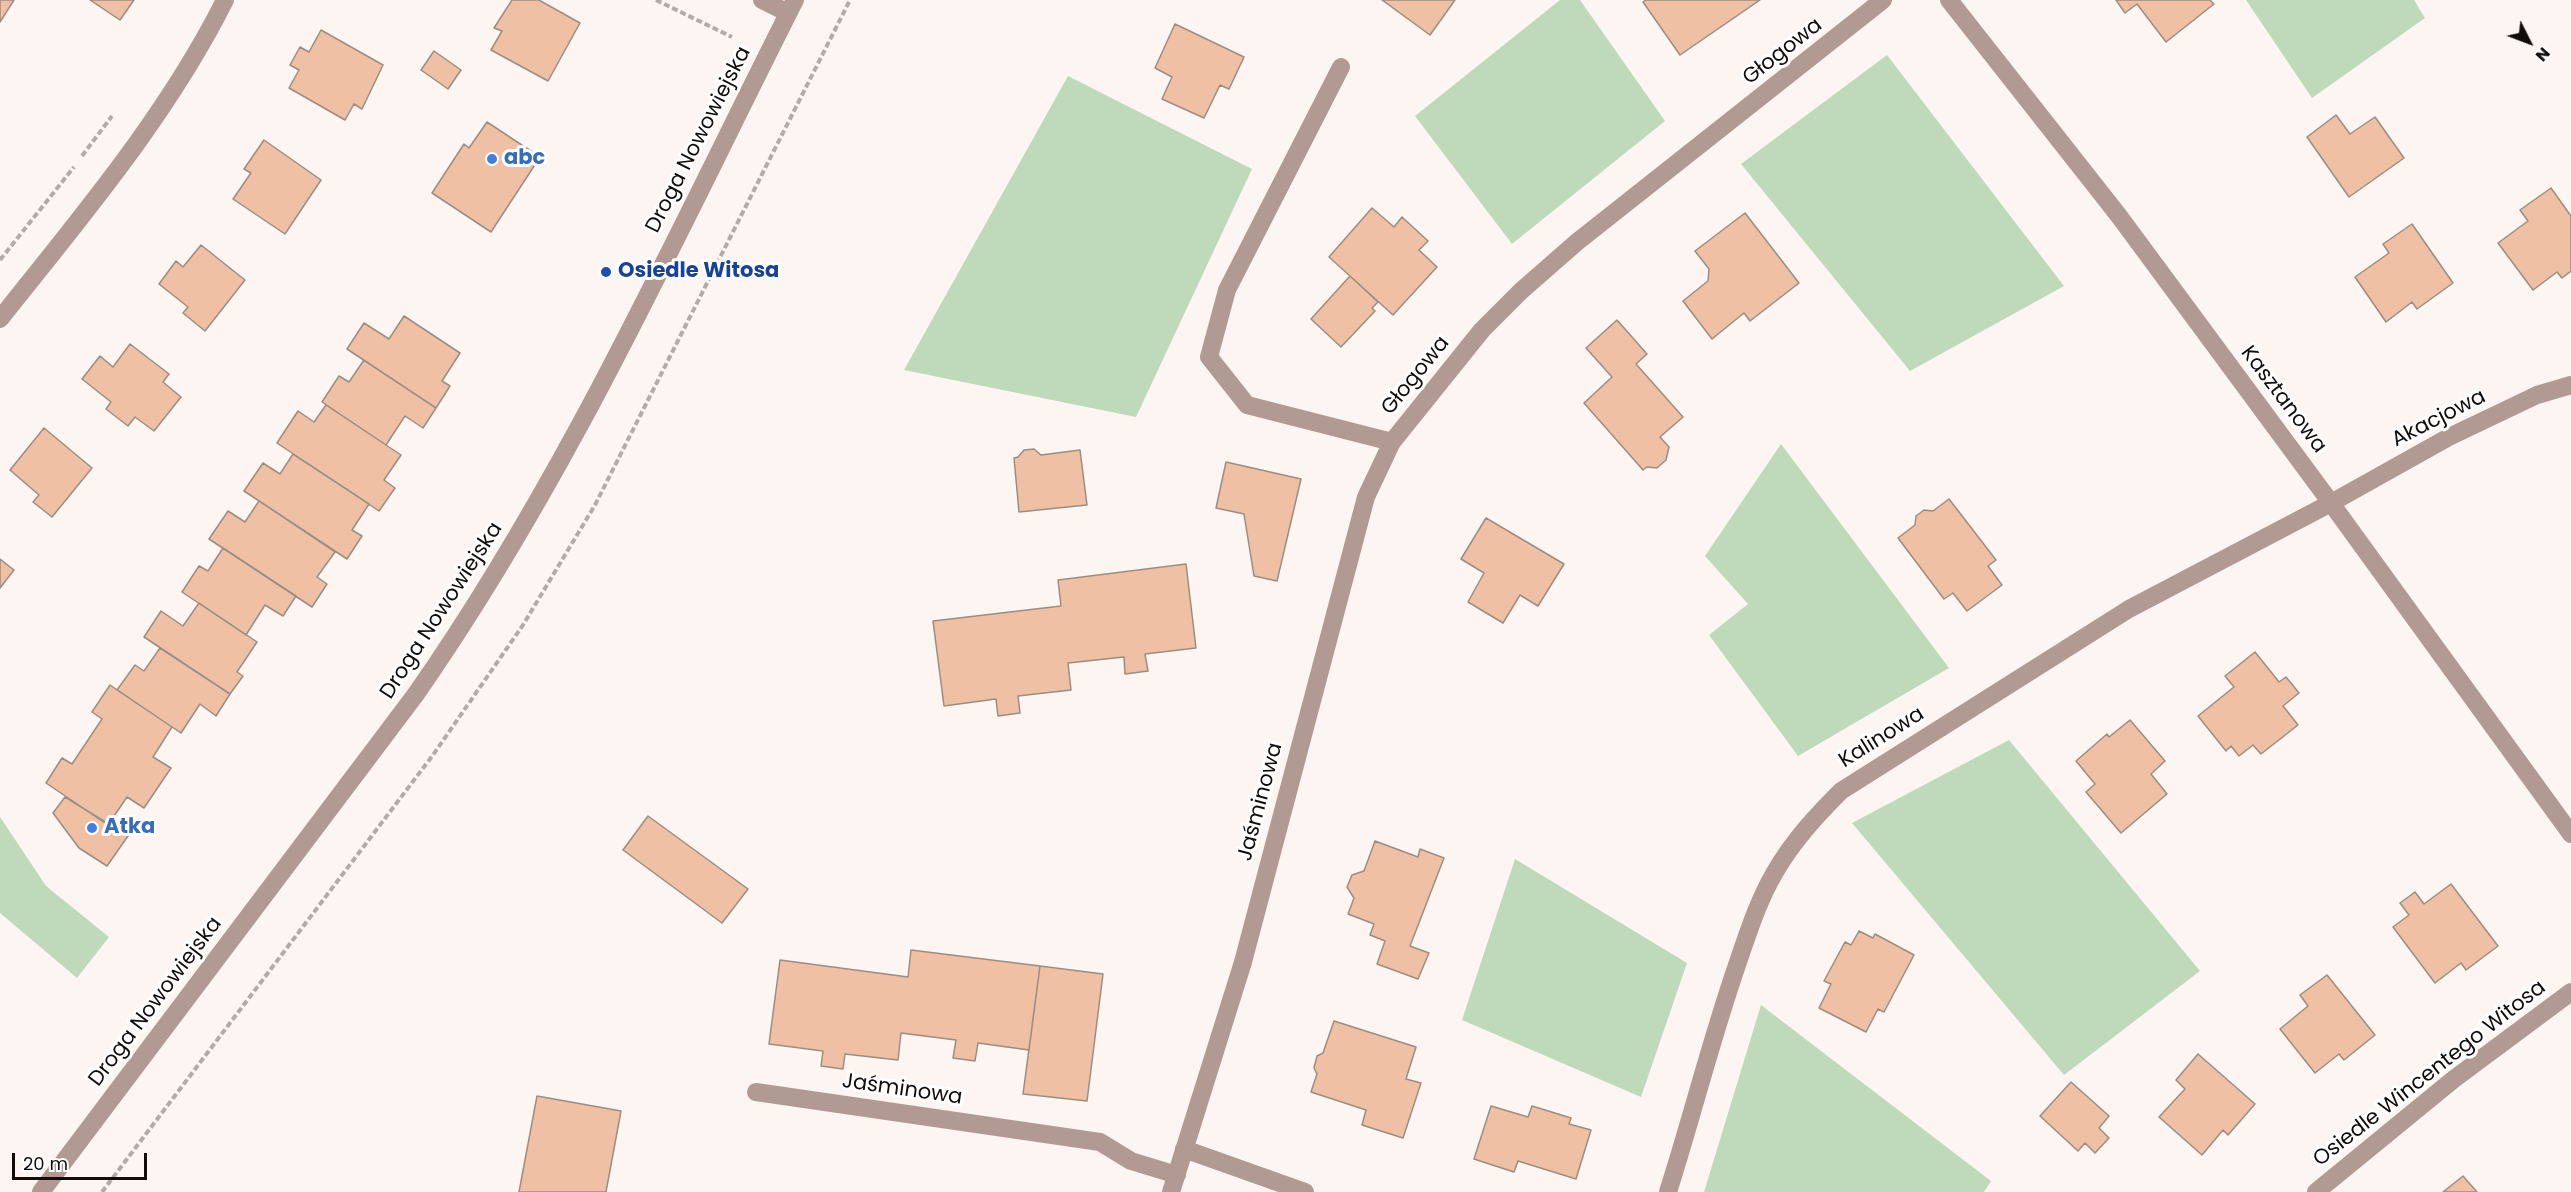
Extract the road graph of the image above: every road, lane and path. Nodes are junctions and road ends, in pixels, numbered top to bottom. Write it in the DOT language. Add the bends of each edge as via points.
graph roads {
  1 [pos="225,0"];
  2 [pos="656,0"];
  3 [pos="762,0"];
  4 [pos="1884,0"];
  5 [pos="1949,0"];
  6 [pos="791,6"];
  7 [pos="732,36"];
  8 [pos="1341,67"];
  9 [pos="117,108"];
  10 [pos="0,260"];
  11 [pos="0,319"];
  12 [pos="2571,385"];
  13 [pos="1392,442"];
  14 [pos="2331,503"];
  15 [pos="2571,834"];
  16 [pos="2571,992"];
  17 [pos="756,1092"];
  18 [pos="1184,1149"];
  19 [pos="1174,1183"];
  20 [pos="41,1192"];
  21 [pos="1305,1192"];
  22 [pos="1668,1192"];
  23 [pos="2316,1192"];
  1 -- 11 [label="street" via="160,110"];
  2 -- 7 [label="path"];
  3 -- 6 [label="street"];
  4 -- 13 [label="street, Głogowa" via="1577,242 1521,291 1482,330"];
  5 -- 14 [label="street, Kasztanowa" via="2119,216"];
  6 -- 20 [label="street, Droga Nowowiejska" via="565,455 455,638"];
  8 -- 13 [label="street, Głogowa" via="1227,290 1209,357 1247,405"];
  9 -- 10 [label="path"];
  12 -- 14 [label="street, Akacjowa" via="2537,395 2450,437"];
  13 -- 18 [label="street, Jaśminowa" via="1366,497 1243,962"];
  14 -- 15 [label="street, Kasztanowa"];
  14 -- 22 [label="street, Kalinowa" via="2129,609 1841,791 1803,829 1774,873 1752,921"];
  16 -- 23 [label="street, Osiedle Wincentego Witosa" via="2454,1079"];
  17 -- 19 [label="street, Jaśminowa" via="1100,1143"];
  18 -- 19 [label="street, Jaśminowa"];
  18 -- 21 [label="street"];
}
